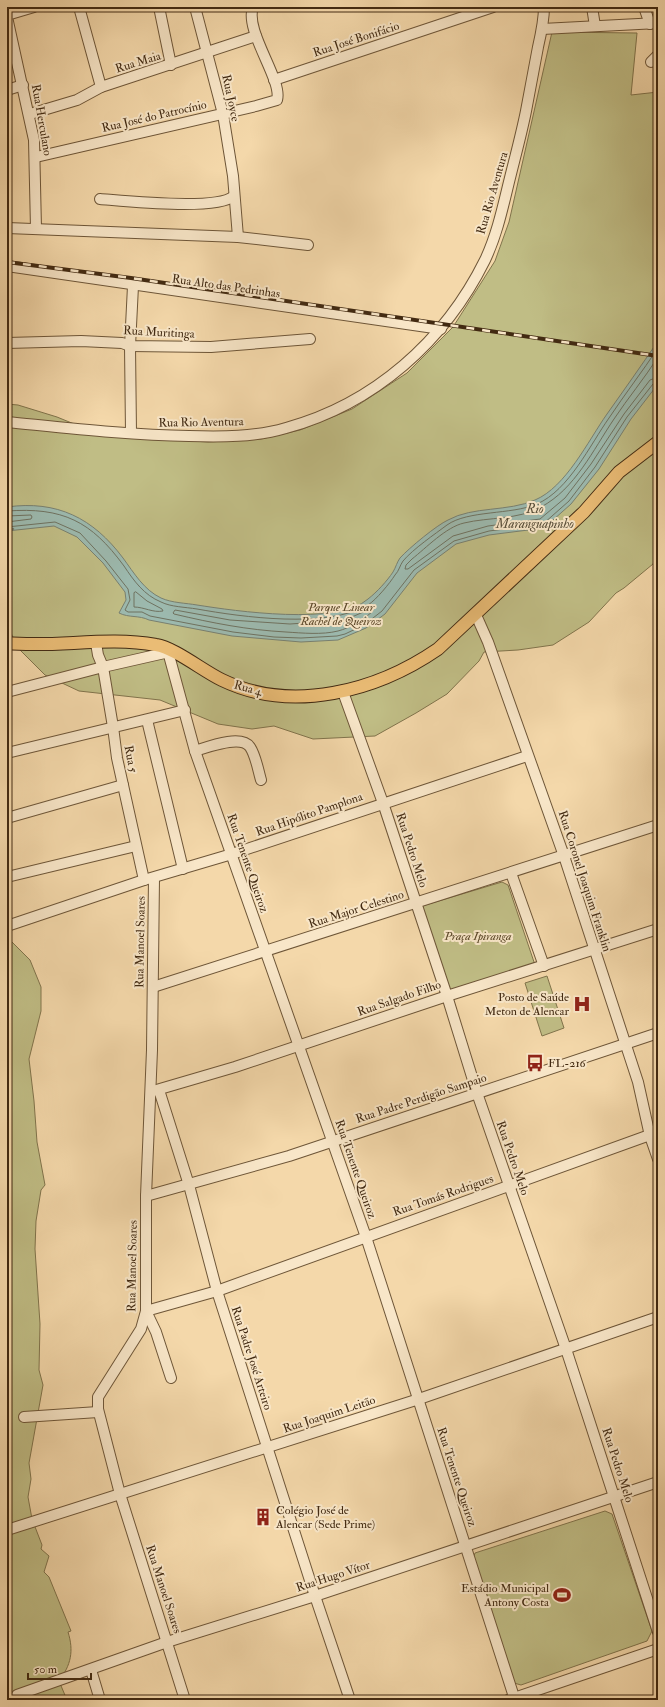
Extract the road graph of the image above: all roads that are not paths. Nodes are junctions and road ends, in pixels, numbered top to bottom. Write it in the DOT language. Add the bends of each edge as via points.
graph roads {
  1 [pos="34,7"];
  2 [pos="79,7"];
  3 [pos="159,7"];
  4 [pos="195,7"];
  5 [pos="253,7"];
  6 [pos="493,7"];
  7 [pos="544,7"];
  8 [pos="592,7"];
  9 [pos="644,7"];
  10 [pos="7,16"];
  11 [pos="654,24"];
  12 [pos="595,26"];
  13 [pos="542,29"];
  14 [pos="256,36"];
  15 [pos="208,54"];
  16 [pos="12,58"];
  17 [pos="171,65"];
  18 [pos="274,80"];
  19 [pos="23,86"];
  20 [pos="101,87"];
  21 [pos="7,90"];
  22 [pos="30,114"];
  23 [pos="223,114"];
  24 [pos="36,157"];
  25 [pos="234,196"];
  26 [pos="100,199"];
  27 [pos="7,228"];
  28 [pos="36,229"];
  29 [pos="238,237"];
  30 [pos="308,245"];
  31 [pos="7,266"];
  32 [pos="133,286"];
  33 [pos="441,329"];
  34 [pos="310,339"];
  35 [pos="7,343"];
  36 [pos="130,346"];
  37 [pos="7,422"];
  38 [pos="130,433"];
  39 [pos="658,442"];
  40 [pos="476,615"];
  41 [pos="96,642"];
  42 [pos="7,643"];
  43 [pos="168,650"];
  44 [pos="103,667"];
  45 [pos="7,692"];
  46 [pos="344,692"];
  47 [pos="185,710"];
  48 [pos="147,720"];
  49 [pos="113,727"];
  50 [pos="195,751"];
  51 [pos="7,753"];
  52 [pos="528,756"];
  53 [pos="261,780"];
  54 [pos="123,785"];
  55 [pos="383,803"];
  56 [pos="7,818"];
  57 [pos="658,825"];
  58 [pos="136,846"];
  59 [pos="232,854"];
  60 [pos="564,856"];
  61 [pos="183,869"];
  62 [pos="511,873"];
  63 [pos="7,877"];
  64 [pos="149,879"];
  65 [pos="416,903"];
  66 [pos="7,926"];
  67 [pos="658,929"];
  68 [pos="594,950"];
  69 [pos="265,951"];
  70 [pos="544,966"];
  71 [pos="153,987"];
  72 [pos="447,996"];
  73 [pos="658,1033"];
  74 [pos="624,1044"];
  75 [pos="299,1045"];
  76 [pos="154,1091"];
  77 [pos="477,1093"];
  78 [pos="654,1134"];
  79 [pos="332,1141"];
  80 [pos="658,1160"];
  81 [pos="189,1185"];
  82 [pos="510,1186"];
  83 [pos="146,1196"];
  84 [pos="366,1236"];
  85 [pos="217,1291"];
  86 [pos="146,1311"];
  87 [pos="658,1317"];
  88 [pos="566,1349"];
  89 [pos="171,1378"];
  90 [pos="419,1399"];
  91 [pos="98,1412"];
  92 [pos="24,1417"];
  93 [pos="267,1448"];
  94 [pos="658,1482"];
  95 [pos="120,1494"];
  96 [pos="615,1497"];
  97 [pos="10,1530"];
  98 [pos="466,1546"];
  99 [pos="315,1596"];
  100 [pos="658,1632"];
  101 [pos="167,1642"];
  102 [pos="658,1649"];
  103 [pos="91,1670"];
  104 [pos="17,1695"];
  105 [pos="513,1699"];
  106 [pos="100,1700"];
  107 [pos="185,1700"];
  108 [pos="350,1700"];
  1 -- 10 [label="street"];
  2 -- 20 [label="street"];
  3 -- 17 [label="street"];
  4 -- 15 [label="street, Rua Joyce"];
  5 -- 14 [label="street"];
  6 -- 18 [label="street, Rua José Bonifácio"];
  7 -- 13 [label="street, Rua Rio Aventura"];
  8 -- 12 [label="street"];
  9 -- 11 [label="street"];
  10 -- 16 [label="street, Rua Herculano"];
  11 -- 12 [label="street"];
  12 -- 13 [label="street"];
  13 -- 33 [label="street, Rua Rio Aventura" via="520,139 499,222 485,259"];
  14 -- 15 [label="street, Rua Maia"];
  14 -- 18 [label="street"];
  15 -- 17 [label="street, Rua Maia"];
  15 -- 23 [label="street, Rua Joyce"];
  16 -- 19 [label="street, Rua Herculano"];
  17 -- 20 [label="street, Rua Maia"];
  18 -- 23 [label="street, Rua José do Patrocínio" via="278,99 268,104"];
  19 -- 21 [label="street"];
  19 -- 22 [label="street, Rua Herculano"];
  20 -- 22 [label="street, Rua Maia" via="77,100"];
  22 -- 24 [label="street, Rua Herculano"];
  23 -- 24 [label="street, Rua José do Patrocínio"];
  23 -- 25 [label="street, Rua Joyce"];
  24 -- 28 [label="street, Rua Herculano"];
  25 -- 26 [label="street" via="191,204"];
  25 -- 29 [label="street, Rua Joyce"];
  27 -- 28 [label="street"];
  28 -- 29 [label="street"];
  29 -- 30 [label="street"];
  31 -- 32 [label="street, Rua Alto das Pedrinhas"];
  32 -- 33 [label="street, Rua Alto das Pedrinhas"];
  32 -- 36 [label="street"];
  33 -- 38 [label="street, Rua Rio Aventura" via="402,368 351,403 286,429 222,437"];
  34 -- 36 [label="street, Rua Muritinga" via="211,347"];
  35 -- 36 [label="street, Rua Muritinga" via="122,343"];
  36 -- 38 [label="street"];
  37 -- 38 [label="street, Rua Rio Aventura"];
  39 -- 40 [label="main road, Rua 4" via="620,472 584,512"];
  40 -- 46 [label="main road, Rua 4" via="438,649 420,661 387,678"];
  40 -- 52 [label="street, Rua Coronel Joaquim Franklin"];
  41 -- 42 [label="main road, Rua 4" via="45,645"];
  41 -- 43 [label="main road, Rua 4" via="139,643"];
  41 -- 44 [label="street, Rua 5"];
  43 -- 44 [label="street"];
  43 -- 46 [label="main road, Rua 4" via="223,681 258,692 296,696"];
  43 -- 47 [label="street, Rua Tenente Queiroz"];
  44 -- 45 [label="street"];
  44 -- 49 [label="street, Rua 5"];
  46 -- 55 [label="street, Rua Pedro Melo"];
  47 -- 48 [label="street"];
  47 -- 50 [label="street, Rua Tenente Queiroz"];
  48 -- 49 [label="street"];
  48 -- 61 [label="street"];
  49 -- 51 [label="street"];
  49 -- 54 [label="street, Rua 5"];
  50 -- 53 [label="street" via="224,743 246,742 253,751"];
  50 -- 59 [label="street, Rua Tenente Queiroz"];
  52 -- 55 [label="street, Rua Hipólito Pamplona"];
  52 -- 60 [label="street, Rua Coronel Joaquim Franklin"];
  54 -- 56 [label="street"];
  54 -- 58 [label="street, Rua 5"];
  55 -- 59 [label="street, Rua Hipólito Pamplona"];
  55 -- 65 [label="street, Rua Pedro Melo"];
  57 -- 60 [label="street, Rua Major Celestino"];
  58 -- 63 [label="street"];
  58 -- 64 [label="street, Rua 5"];
  59 -- 61 [label="street, Rua Hipólito Pamplona"];
  59 -- 69 [label="street, Rua Tenente Queiroz"];
  60 -- 62 [label="street, Rua Major Celestino"];
  60 -- 68 [label="street, Rua Coronel Joaquim Franklin"];
  61 -- 64 [label="street, Rua Hipólito Pamplona"];
  62 -- 65 [label="street, Rua Major Celestino"];
  62 -- 70 [label="street"];
  64 -- 66 [label="street, Rua Hipólito Pamplona"];
  64 -- 71 [label="street, Rua Manoel Soares"];
  65 -- 69 [label="street, Rua Major Celestino"];
  65 -- 72 [label="street, Rua Pedro Melo"];
  67 -- 68 [label="street, Rua Salgado Filho"];
  68 -- 70 [label="street, Rua Salgado Filho"];
  68 -- 74 [label="street, Rua Coronel Joaquim Franklin"];
  69 -- 71 [label="street, Rua Major Celestino"];
  69 -- 75 [label="street, Rua Tenente Queiroz"];
  70 -- 72 [label="street, Rua Salgado Filho"];
  71 -- 76 [label="street, Rua Manoel Soares"];
  72 -- 75 [label="street, Rua Salgado Filho"];
  72 -- 77 [label="street, Rua Pedro Melo"];
  73 -- 74 [label="street, Rua Padre Perdigão Sampaio"];
  74 -- 77 [label="street, Rua Padre Perdigão Sampaio"];
  74 -- 78 [label="street, Rua Coronel Joaquim Franklin"];
  75 -- 76 [label="street, Rua Salgado Filho"];
  75 -- 79 [label="street, Rua Tenente Queiroz"];
  76 -- 81 [label="street, Rua Padre José Arteiro"];
  76 -- 83 [label="street, Rua Manoel Soares"];
  77 -- 79 [label="street, Rua Padre Perdigão Sampaio"];
  77 -- 82 [label="street, Rua Pedro Melo"];
  78 -- 80 [label="street, Rua Coronel Joaquim Franklin"];
  78 -- 82 [label="street, Rua Tomás Rodrigues"];
  79 -- 81 [label="street, Rua Padre Perdigão Sampaio"];
  79 -- 84 [label="street, Rua Tenente Queiroz"];
  81 -- 83 [label="street, Rua Padre Perdigão Sampaio"];
  81 -- 85 [label="street, Rua Padre José Arteiro"];
  82 -- 84 [label="street, Rua Tomás Rodrigues"];
  82 -- 88 [label="street, Rua Pedro Melo"];
  83 -- 86 [label="street, Rua Manoel Soares"];
  84 -- 85 [label="street, Rua Tomás Rodrigues"];
  84 -- 90 [label="street, Rua Tenente Queiroz"];
  85 -- 86 [label="street, Rua Tomás Rodrigues"];
  85 -- 93 [label="street, Rua Padre José Arteiro"];
  86 -- 89 [label="street" via="156,1332"];
  86 -- 91 [label="street, Rua Manoel Soares" via="141,1329 98,1398"];
  87 -- 88 [label="street, Rua Joaquim Leitão"];
  88 -- 90 [label="street, Rua Joaquim Leitão"];
  88 -- 96 [label="street, Rua Pedro Melo"];
  90 -- 93 [label="street, Rua Joaquim Leitão"];
  90 -- 98 [label="street, Rua Tenente Queiroz"];
  91 -- 92 [label="street"];
  91 -- 95 [label="street, Rua Manoel Soares"];
  93 -- 95 [label="street, Rua Joaquim Leitão"];
  93 -- 99 [label="street, Rua Padre José Arteiro"];
  94 -- 96 [label="street, Rua Hugo Vítor"];
  95 -- 97 [label="street, Rua Joaquim Leitão"];
  95 -- 101 [label="street, Rua Manoel Soares"];
  96 -- 98 [label="street, Rua Hugo Vítor"];
  96 -- 100 [label="street, Rua Pedro Melo"];
  98 -- 99 [label="street, Rua Hugo Vítor"];
  98 -- 105 [label="street, Rua Tenente Queiroz"];
  99 -- 101 [label="street, Rua Hugo Vítor"];
  99 -- 108 [label="street, Rua Padre José Arteiro"];
  101 -- 103 [label="street, Rua Hugo Vítor"];
  101 -- 107 [label="street, Rua Manoel Soares"];
  102 -- 105 [label="street"];
  103 -- 104 [label="street, Rua Hugo Vítor"];
  103 -- 106 [label="street"];
}
